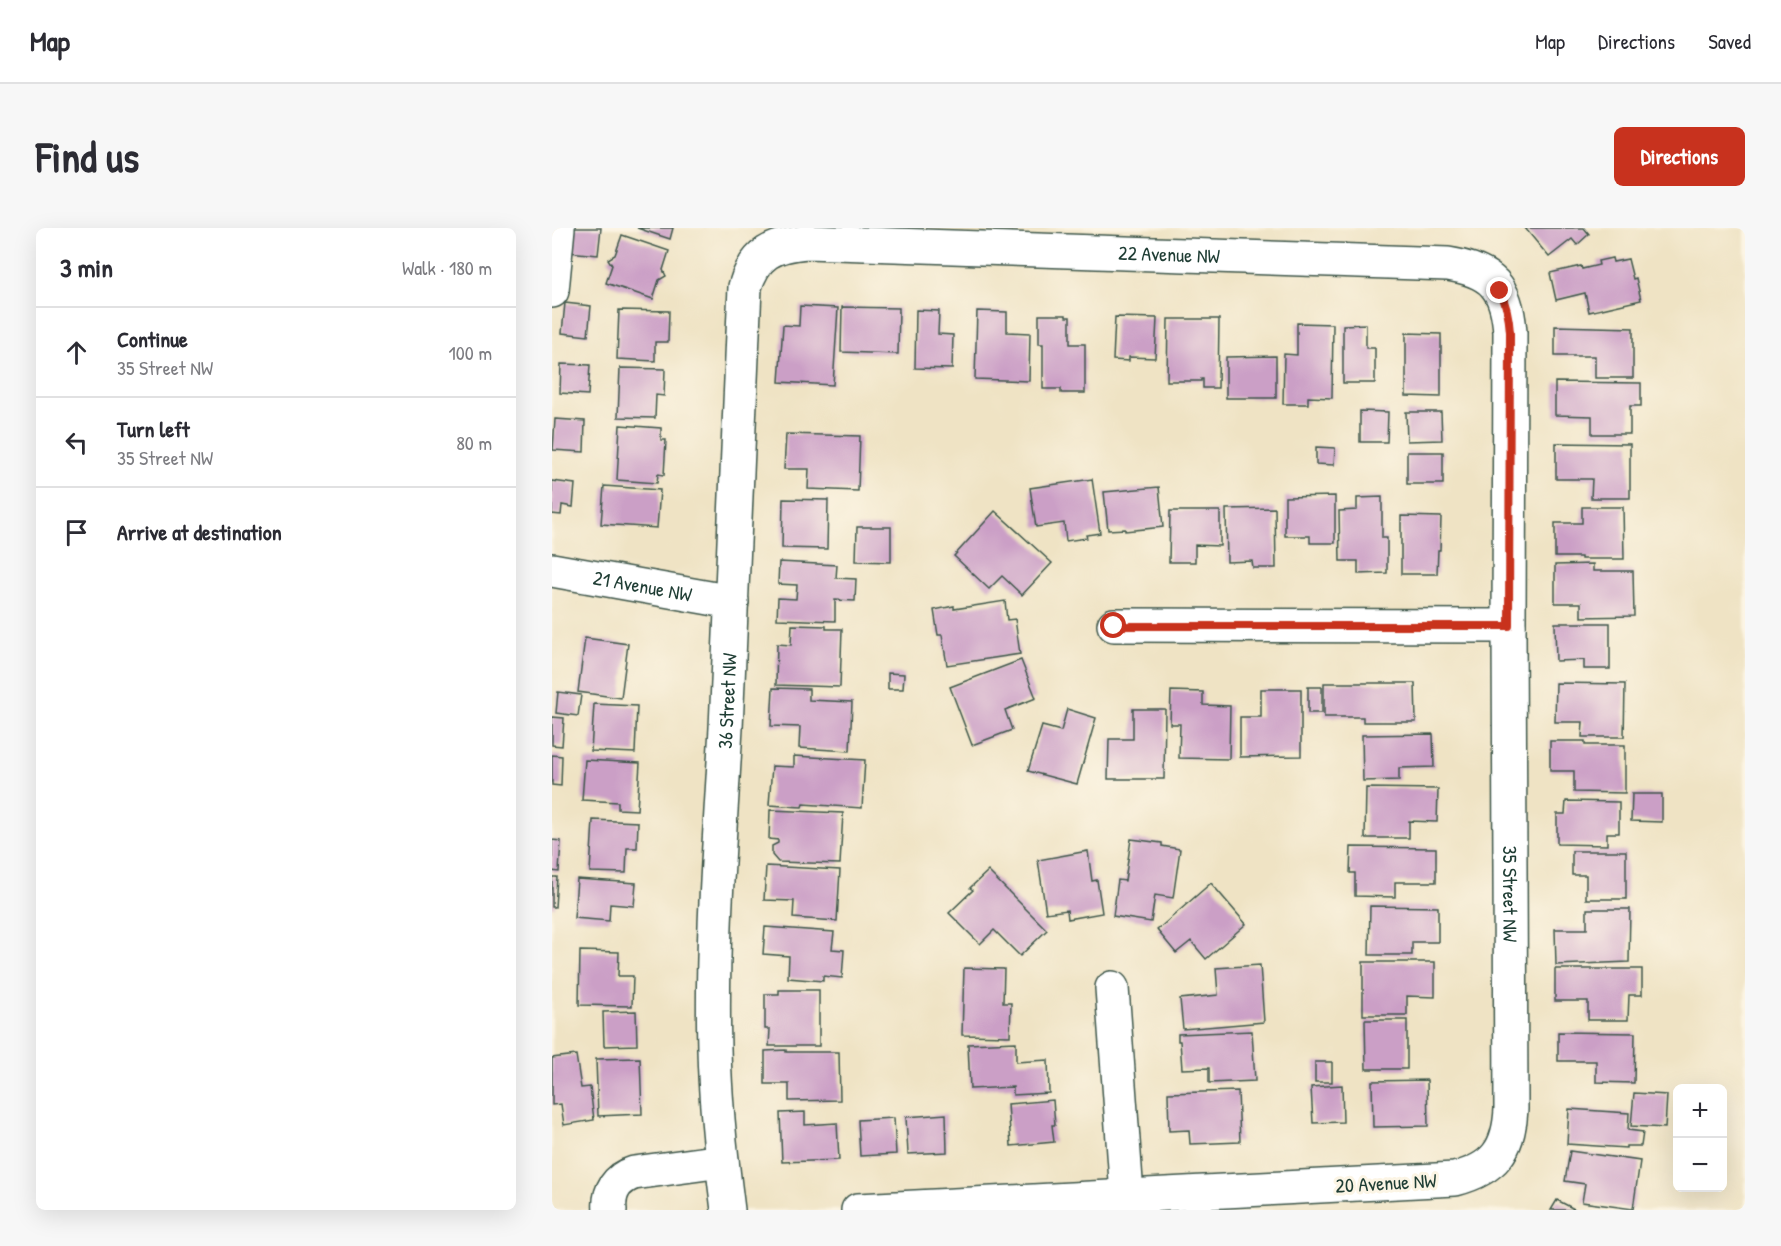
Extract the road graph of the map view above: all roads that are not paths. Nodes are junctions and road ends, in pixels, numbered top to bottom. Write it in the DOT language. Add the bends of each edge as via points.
graph roads {
  1 [pos="558,228"];
  2 [pos="771,249"];
  3 [pos="1491,280"];
  4 [pos="552,291"];
  5 [pos="552,570"];
  6 [pos="732,602"];
  7 [pos="1114,626"];
  8 [pos="1509,626"];
  9 [pos="1112,988"];
  10 [pos="1496,1158"];
  11 [pos="722,1161"];
  12 [pos="1127,1196"];
  13 [pos="610,1210"];
  14 [pos="728,1210"];
  15 [pos="858,1210"];
  1 -- 4 [label="street"];
  2 -- 3 [label="street, 22 Avenue NW" via="807,242 1448,264 1479,271"];
  2 -- 6 [label="street, 36 Street NW" via="757,261 745,287"];
  3 -- 8 [label="street, 35 Street NW" via="1505,302 1510,332"];
  5 -- 6 [label="street, 21 Avenue NW"];
  6 -- 11 [label="street, 36 Street NW" via="714,964 714,1049"];
  7 -- 8 [label="street"];
  8 -- 10 [label="street, 35 Street NW" via="1511,1109 1508,1134"];
  9 -- 12 [label="street"];
  10 -- 12 [label="street, 20 Avenue NW" via="1472,1175 1455,1179"];
  11 -- 13 [label="street" via="625,1176 613,1188"];
  11 -- 14 [label="street, 36 Street NW"];
  12 -- 15 [label="street, 20 Avenue NW"];
}
